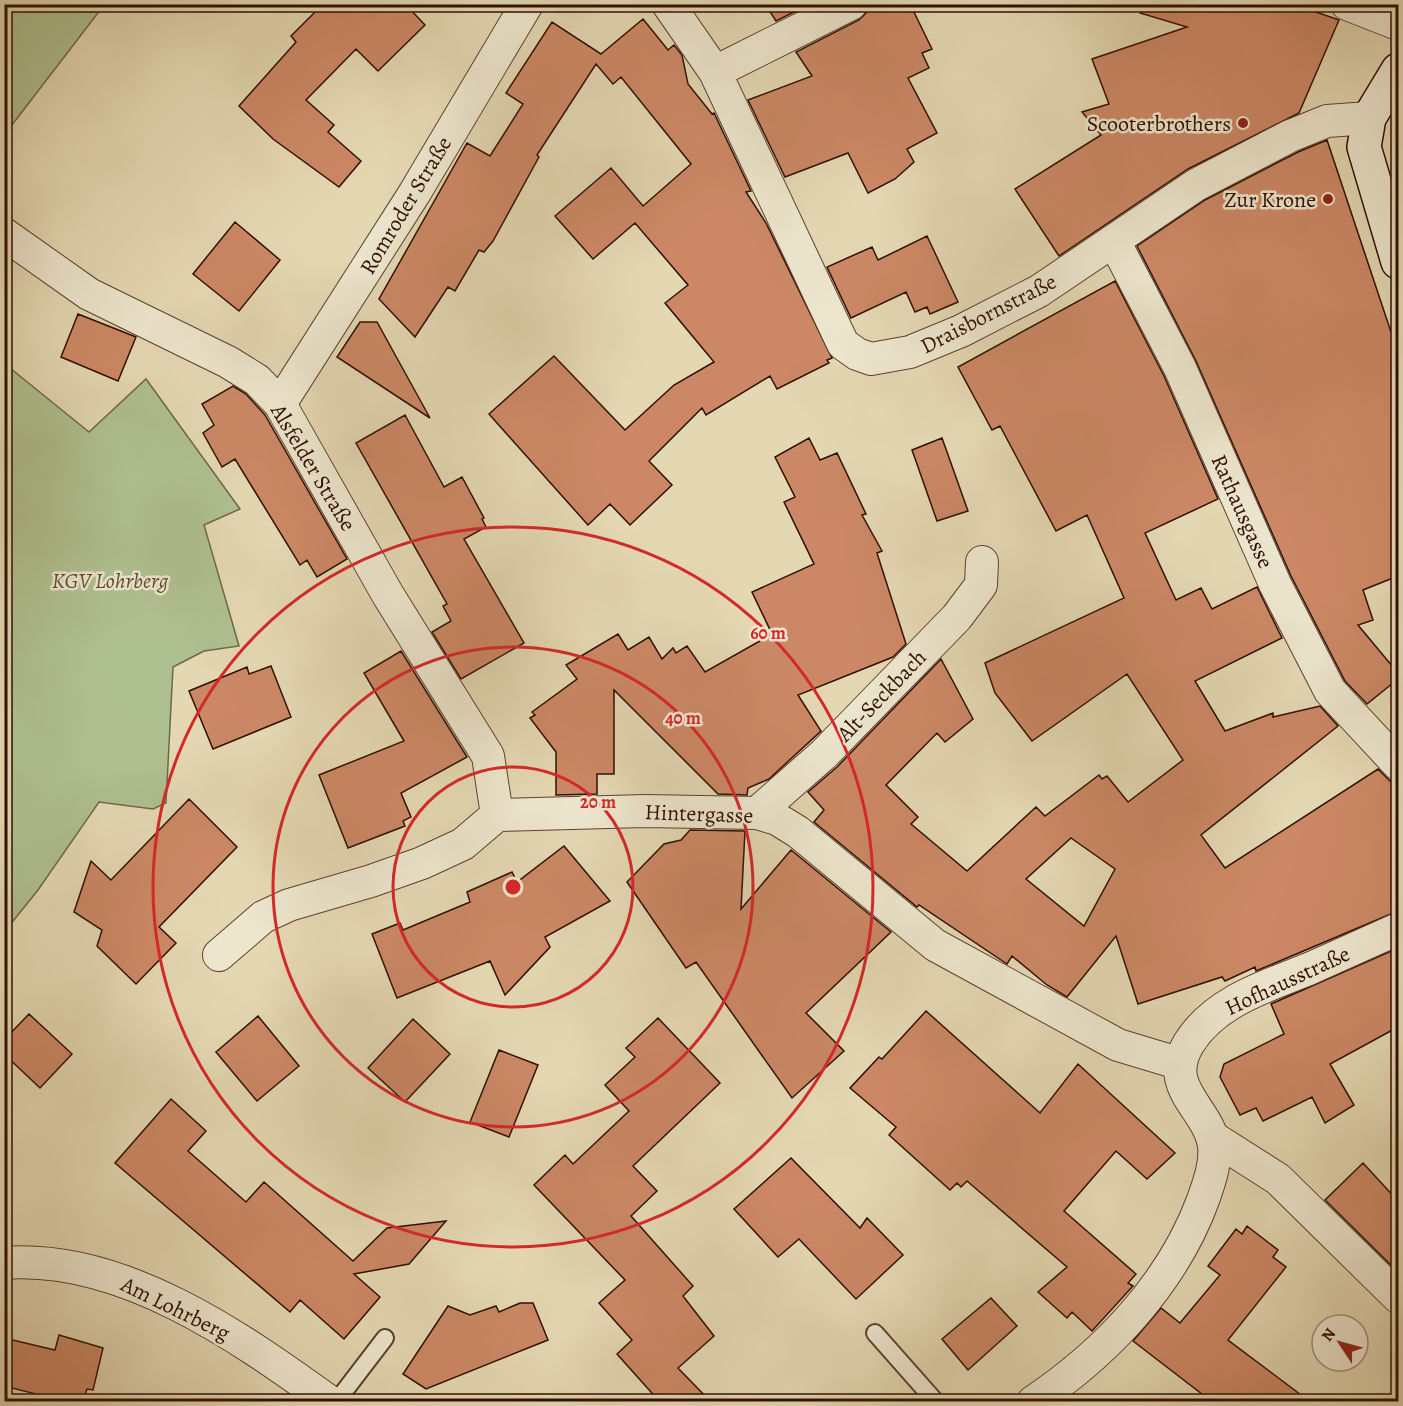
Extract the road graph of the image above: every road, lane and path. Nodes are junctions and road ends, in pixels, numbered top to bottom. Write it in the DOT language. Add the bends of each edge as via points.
graph roads {
  1 [pos="528,4"];
  2 [pos="668,4"];
  3 [pos="851,4"];
  4 [pos="1347,4"];
  5 [pos="1398,24"];
  6 [pos="715,72"];
  7 [pos="1398,73"];
  8 [pos="1369,118"];
  9 [pos="4,234"];
  10 [pos="1114,241"];
  11 [pos="1398,262"];
  12 [pos="280,404"];
  13 [pos="982,562"];
  14 [pos="1398,764"];
  15 [pos="757,813"];
  16 [pos="497,815"];
  17 [pos="1398,928"];
  18 [pos="219,955"];
  19 [pos="1181,1064"];
  20 [pos="1212,1137"];
  21 [pos="4,1263"];
  22 [pos="1398,1297"];
  23 [pos="875,1333"];
  24 [pos="385,1338"];
  25 [pos="330,1401"];
  26 [pos="336,1401"];
  27 [pos="936,1401"];
  28 [pos="1033,1401"];
  1 -- 12 [label="street, Romroder Straße" via="414,194"];
  2 -- 6 [label="street, Draisbornstraße"];
  3 -- 6 [label="street"];
  4 -- 5 [label="street"];
  6 -- 10 [label="street, Draisbornstraße" via="843,344 856,354 871,360 910,352 961,331 1039,291"];
  7 -- 8 [label="main road"];
  8 -- 10 [label="street, Draisbornstraße" via="1327,121 1290,136 1196,186"];
  8 -- 11 [label="main road" via="1364,147"];
  9 -- 12 [label="street, Alsfelder Straße" via="89,294 228,362 257,380"];
  10 -- 14 [label="street, Rathausgasse" via="1180,368 1275,584 1330,691"];
  12 -- 16 [label="street, Alsfelder Straße" via="388,595 489,756"];
  13 -- 15 [label="street, Alt-Seckbach" via="981,585 957,617 824,754"];
  15 -- 16 [label="street, Hintergasse"];
  15 -- 19 [label="street, Hintergasse" via="798,832 935,945 1118,1045"];
  16 -- 18 [label="street" via="463,844 422,863 289,905 263,917"];
  17 -- 19 [label="street, Hofhausstraße" via="1227,1005 1200,1028"];
  19 -- 20 [label="street" via="1185,1092"];
  20 -- 22 [label="street" via="1278,1179"];
  20 -- 28 [label="street" via="1213,1165 1199,1212 1177,1256 1099,1350 1069,1377"];
  21 -- 25 [label="street, Am Lohrberg" via="36,1260 111,1276 185,1309 259,1351"];
  23 -- 27 [label="lane"];
  24 -- 26 [label="lane"];
}
